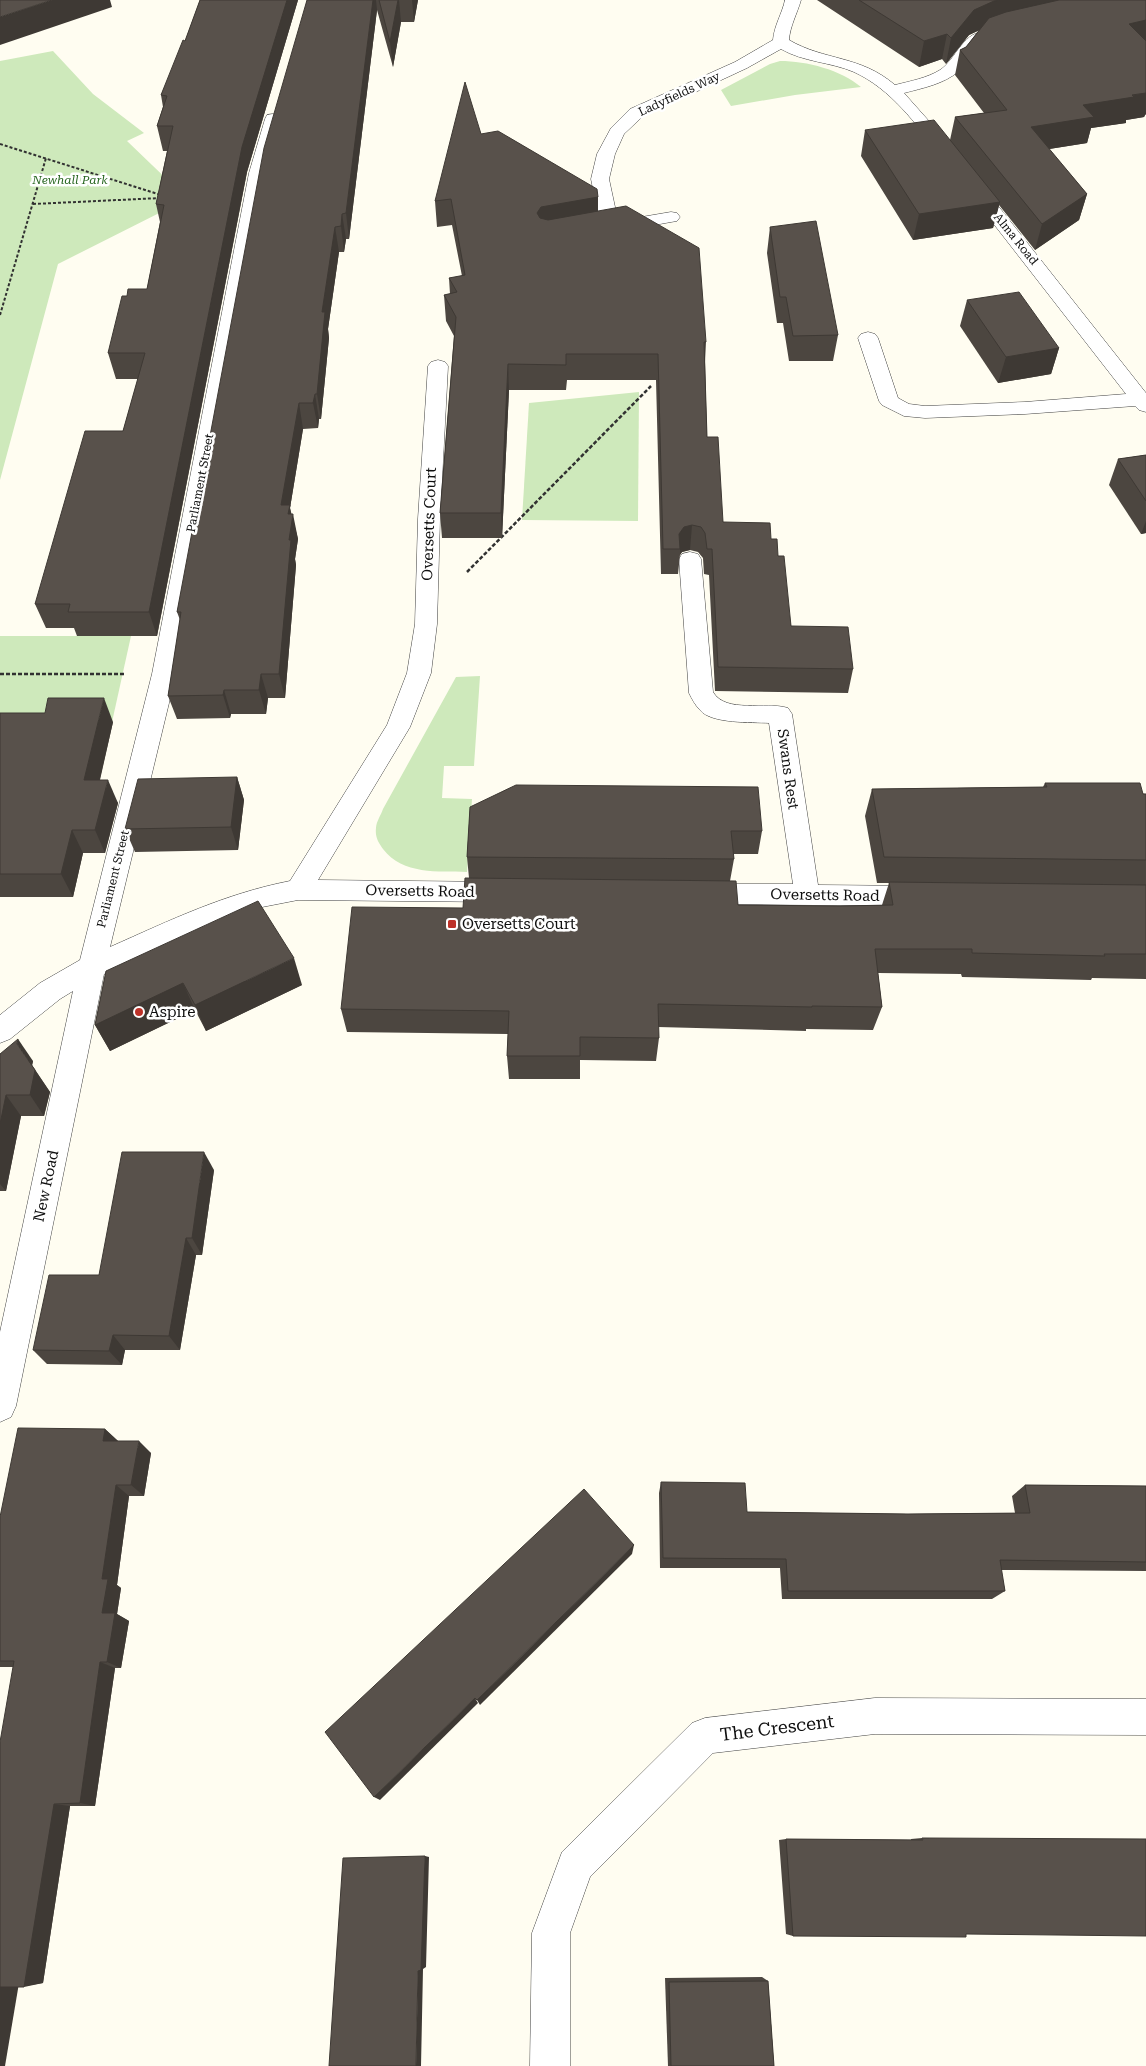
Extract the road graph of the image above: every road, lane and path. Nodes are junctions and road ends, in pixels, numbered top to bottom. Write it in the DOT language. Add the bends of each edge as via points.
graph roads {
  1 [pos="793,0"];
  2 [pos="995,31"];
  3 [pos="781,42"];
  4 [pos="891,91"];
  5 [pos="279,100"];
  6 [pos="0,144"];
  7 [pos="46,158"];
  8 [pos="33,204"];
  9 [pos="671,217"];
  10 [pos="0,315"];
  11 [pos="868,338"];
  12 [pos="438,366"];
  13 [pos="651,386"];
  14 [pos="1143,402"];
  15 [pos="690,559"];
  16 [pos="426,614"];
  17 [pos="0,674"];
  18 [pos="164,674"];
  19 [pos="298,890"];
  20 [pos="527,892"];
  21 [pos="677,894"];
  22 [pos="807,895"];
  23 [pos="946,896"];
  24 [pos="92,966"];
  25 [pos="0,1031"];
  26 [pos="0,1406"];
  27 [pos="1146,1717"];
  28 [pos="550,2066"];
  1 -- 3 [label="street" via="782,29"];
  2 -- 4 [label="street" via="976,39 953,68 930,80"];
  3 -- 4 [label="street, Alma Road" via="792,50 860,69"];
  3 -- 9 [label="street, Ladyfields Way" via="741,65 636,113 617,132 606,154 600,178 601,230"];
  4 -- 14 [label="street, Alma Road" via="914,112"];
  5 -- 18 [label="street, Parliament Street" via="258,173"];
  6 -- 7 [label="path"];
  7 -- 8 [label="path"];
  7 -- 8 [label="path" via="168,198"];
  8 -- 10 [label="path"];
  11 -- 14 [label="street" via="889,401 904,410 925,412"];
  12 -- 16 [label="street, Oversetts Court"];
  13 -- 16 [label="path"];
  15 -- 22 [label="street, Swans Rest" via="701,693 709,706 727,713 780,714"];
  16 -- 19 [label="street, Oversetts Court" via="420,673 398,726"];
  17 -- 18 [label="path"];
  18 -- 24 [label="street, Parliament Street"];
  19 -- 20 [label="street, Oversetts Road"];
  19 -- 24 [label="street, Oversetts Road" via="257,898 210,913"];
  21 -- 22 [label="street, Oversetts Road"];
  22 -- 23 [label="street, Oversetts Road"];
  24 -- 25 [label="street, Oversetts Road" via="50,991"];
  24 -- 26 [label="street, New Road"];
  27 -- 28 [label="street, The Crescent" via="875,1716 705,1736 575,1865 552,1933"];
}
